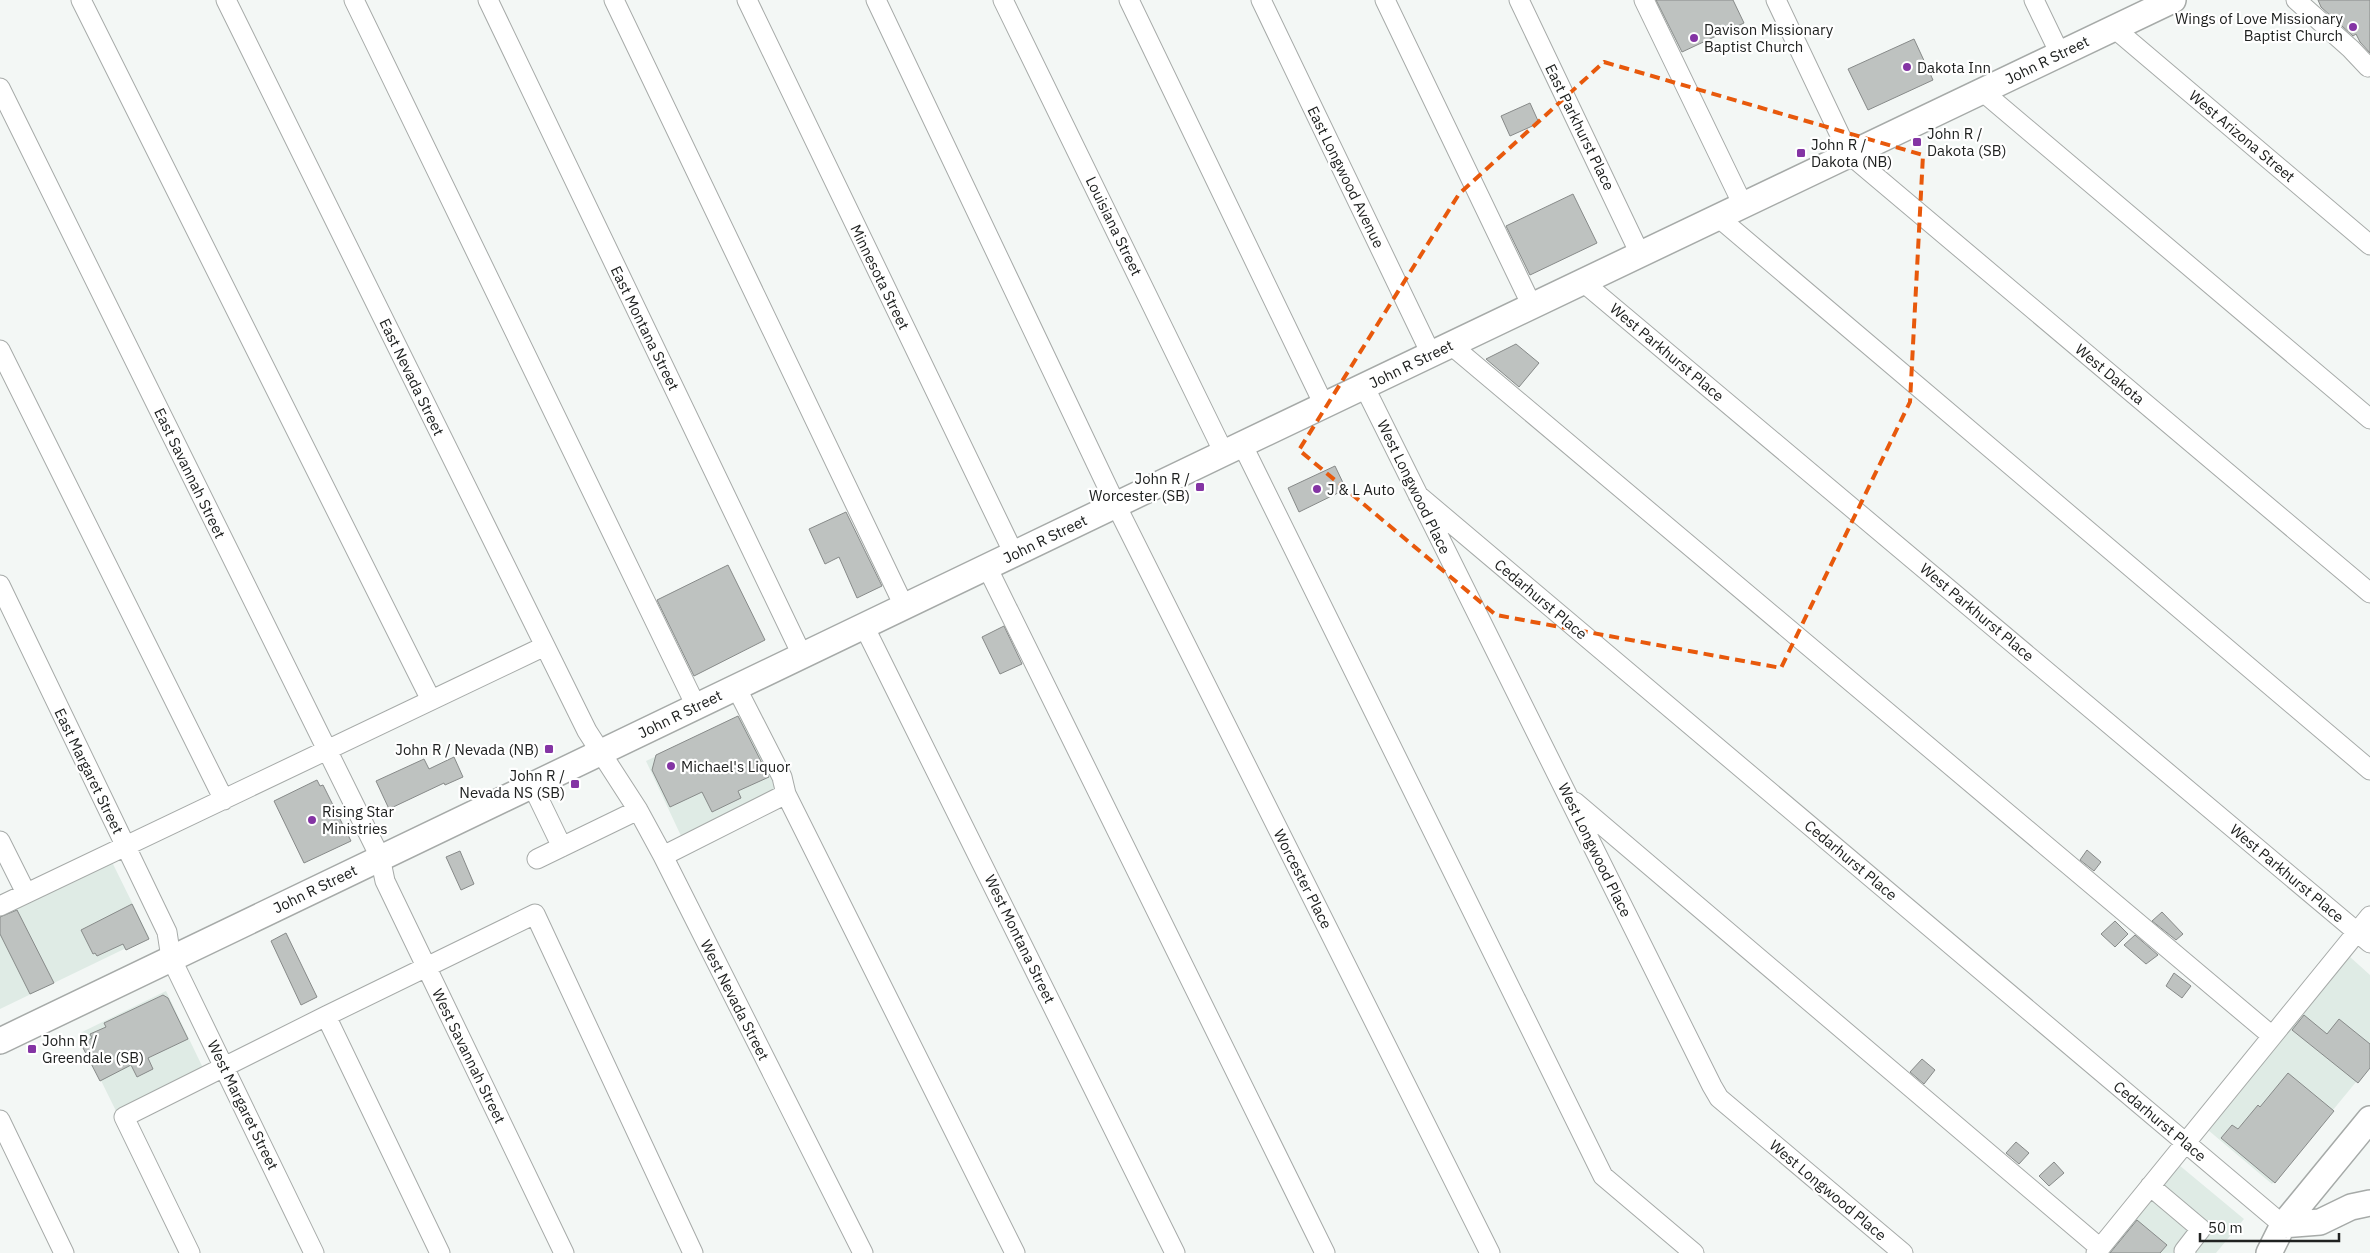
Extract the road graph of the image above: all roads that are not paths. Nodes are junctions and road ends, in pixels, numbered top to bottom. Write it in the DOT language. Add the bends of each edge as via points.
graph roads {
  1 [pos="81,0"];
  2 [pos="226,0"];
  3 [pos="354,0"];
  4 [pos="488,0"];
  5 [pos="614,0"];
  6 [pos="747,0"];
  7 [pos="876,0"];
  8 [pos="1003,0"];
  9 [pos="1130,0"];
  10 [pos="1261,0"];
  11 [pos="1385,0"];
  12 [pos="1519,0"];
  13 [pos="1644,0"];
  14 [pos="1776,0"];
  15 [pos="2034,0"];
  16 [pos="2296,0"];
  17 [pos="2162,2"];
  18 [pos="2114,28"];
  19 [pos="2060,54"];
  20 [pos="2370,66"];
  21 [pos="0,88"];
  22 [pos="1982,91"];
  23 [pos="1849,154"];
  24 [pos="1743,205"];
  25 [pos="1718,217"];
  26 [pos="2370,245"];
  27 [pos="1640,254"];
  28 [pos="1583,282"];
  29 [pos="1532,306"];
  30 [pos="0,350"];
  31 [pos="1441,350"];
  32 [pos="1364,386"];
  33 [pos="1324,405"];
  34 [pos="2370,419"];
  35 [pos="1233,449"];
  36 [pos="1418,495"];
  37 [pos="1116,505"];
  38 [pos="1014,554"];
  39 [pos="987,567"];
  40 [pos="0,585"];
  41 [pos="2370,593"];
  42 [pos="904,606"];
  43 [pos="864,626"];
  44 [pos="545,646"];
  45 [pos="802,655"];
  46 [pos="736,687"];
  47 [pos="431,700"];
  48 [pos="696,706"];
  49 [pos="327,750"];
  50 [pos="599,752"];
  51 [pos="2370,770"];
  52 [pos="532,784"];
  53 [pos="786,794"];
  54 [pos="1568,796"];
  55 [pos="224,800"];
  56 [pos="638,810"];
  57 [pos="0,841"];
  58 [pos="126,847"];
  59 [pos="562,847"];
  60 [pos="663,856"];
  61 [pos="380,857"];
  62 [pos="536,859"];
  63 [pos="26,894"];
  64 [pos="0,906"];
  65 [pos="2370,916"];
  66 [pos="2364,937"];
  67 [pos="171,958"];
  68 [pos="427,968"];
  69 [pos="326,1016"];
  70 [pos="2272,1036"];
  71 [pos="0,1041"];
  72 [pos="224,1066"];
  73 [pos="2370,1119"];
  74 [pos="0,1120"];
  75 [pos="2186,1143"];
  76 [pos="2150,1186"];
  77 [pos="2370,1203"];
  78 [pos="2284,1225"];
  79 [pos="2098,1251"];
  80 [pos="2184,1252"];
  81 [pos="64,1253"];
  82 [pos="190,1253"];
  83 [pos="314,1253"];
  84 [pos="440,1253"];
  85 [pos="564,1253"];
  86 [pos="694,1253"];
  87 [pos="862,1253"];
  88 [pos="1016,1253"];
  89 [pos="1175,1253"];
  90 [pos="1325,1253"];
  91 [pos="1490,1253"];
  92 [pos="1694,1253"];
  93 [pos="1903,1253"];
  94 [pos="2269,1253"];
  1 -- 47 [label="street"];
  2 -- 44 [label="street, East Nevada Street"];
  3 -- 48 [label="street"];
  4 -- 45 [label="street, East Montana Street"];
  5 -- 42 [label="street"];
  6 -- 38 [label="street, Minnesota Street"];
  7 -- 37 [label="street, Worcester Place"];
  8 -- 35 [label="street, Louisiana Street"];
  9 -- 33 [label="street"];
  10 -- 31 [label="street, East Longwood Avenue"];
  11 -- 29 [label="street"];
  12 -- 27 [label="street, East Parkhurst Place"];
  13 -- 24 [label="street"];
  14 -- 23 [label="street"];
  15 -- 19 [label="street"];
  16 -- 20 [label="street"];
  17 -- 18 [label="main road, John R Street"];
  18 -- 19 [label="main road, John R Street"];
  18 -- 26 [label="street, West Arizona Street"];
  19 -- 22 [label="main road, John R Street"];
  21 -- 49 [label="street, East Savannah Street"];
  22 -- 23 [label="main road, John R Street"];
  22 -- 34 [label="street"];
  23 -- 24 [label="main road, John R Street"];
  23 -- 41 [label="street, West Dakota"];
  24 -- 25 [label="main road, John R Street"];
  25 -- 27 [label="main road, John R Street"];
  25 -- 51 [label="street"];
  27 -- 28 [label="main road, John R Street"];
  28 -- 29 [label="main road, John R Street"];
  28 -- 66 [label="street, West Parkhurst Place"];
  29 -- 31 [label="main road, John R Street"];
  30 -- 55 [label="street"];
  31 -- 32 [label="main road, John R Street"];
  31 -- 70 [label="street"];
  32 -- 33 [label="main road, John R Street"];
  32 -- 36 [label="street, West Longwood Place"];
  33 -- 35 [label="main road, John R Street"];
  35 -- 37 [label="main road, John R Street"];
  35 -- 92 [label="street, Louisiana Street" via="1603,1176"];
  36 -- 54 [label="street, West Longwood Place"];
  36 -- 75 [label="street, Cedarhurst Place"];
  37 -- 38 [label="main road, John R Street"];
  37 -- 91 [label="street, Worcester Place"];
  38 -- 39 [label="main road, John R Street"];
  39 -- 42 [label="main road, John R Street"];
  39 -- 90 [label="street"];
  40 -- 58 [label="street, East Margaret Street"];
  42 -- 43 [label="main road, John R Street"];
  43 -- 45 [label="main road, John R Street"];
  43 -- 89 [label="street, West Montana Street"];
  44 -- 47 [label="street"];
  44 -- 50 [label="street, East Nevada Street"];
  45 -- 46 [label="main road, John R Street"];
  46 -- 48 [label="main road, John R Street"];
  46 -- 53 [label="street" via="782,777"];
  47 -- 49 [label="street"];
  48 -- 50 [label="main road, John R Street"];
  49 -- 55 [label="street"];
  49 -- 61 [label="street, East Savannah Street"];
  50 -- 52 [label="main road, John R Street"];
  50 -- 56 [label="street, West Nevada Street"];
  52 -- 59 [label="street"];
  52 -- 61 [label="main road, John R Street"];
  53 -- 60 [label="street"];
  53 -- 88 [label="street"];
  54 -- 79 [label="street"];
  54 -- 93 [label="street, West Longwood Place" via="1719,1098"];
  55 -- 58 [label="street"];
  56 -- 59 [label="street"];
  56 -- 60 [label="street, West Nevada Street"];
  57 -- 63 [label="street"];
  58 -- 63 [label="street"];
  58 -- 67 [label="street, East Margaret Street" via="167,932"];
  59 -- 62 [label="street"];
  60 -- 87 [label="street, West Nevada Street"];
  61 -- 67 [label="main road, John R Street"];
  61 -- 68 [label="street, West Savannah Street" via="385,881"];
  63 -- 64 [label="street"];
  65 -- 66 [label="street"];
  66 -- 70 [label="street"];
  67 -- 71 [label="main road, John R Street"];
  67 -- 72 [label="street, West Margaret Street"];
  68 -- 69 [label="street"];
  68 -- 85 [label="street, West Savannah Street"];
  68 -- 86 [label="street" via="535,914"];
  69 -- 72 [label="street"];
  69 -- 84 [label="street"];
  70 -- 75 [label="street"];
  72 -- 82 [label="street" via="124,1117"];
  72 -- 83 [label="street, West Margaret Street"];
  73 -- 78 [label="main road"];
  74 -- 81 [label="street"];
  75 -- 76 [label="street"];
  75 -- 78 [label="street, Cedarhurst Place"];
  76 -- 79 [label="street"];
  76 -- 80 [label="street" via="2201,1229"];
  77 -- 78 [label="main road" via="2351,1207 2320,1222"];
  78 -- 94 [label="main road"];
}
